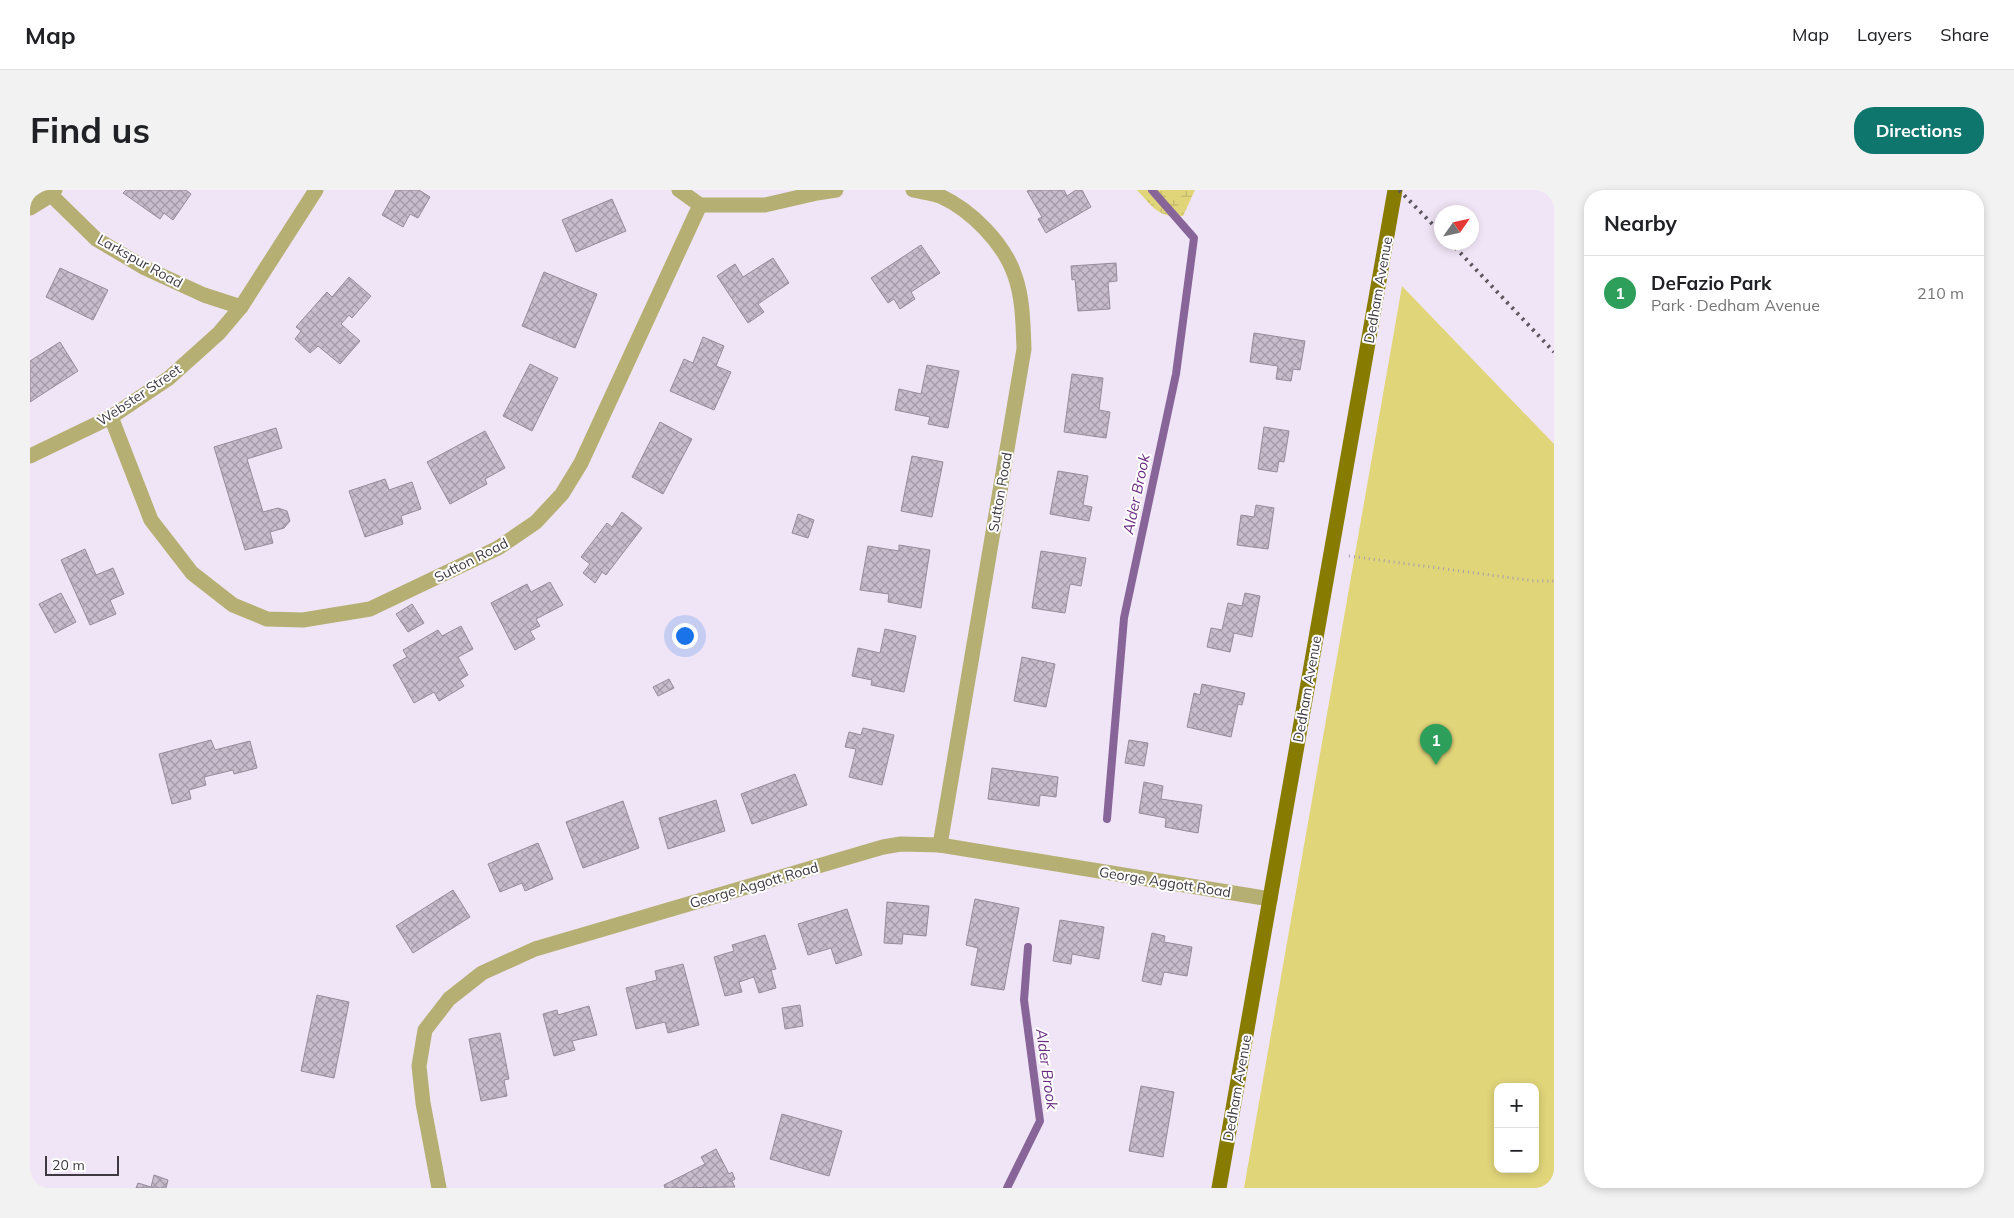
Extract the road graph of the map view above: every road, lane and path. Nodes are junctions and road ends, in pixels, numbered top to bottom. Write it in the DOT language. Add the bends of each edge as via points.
graph roads {
  1 [pos="316,190"];
  2 [pos="679,190"];
  3 [pos="836,190"];
  4 [pos="913,190"];
  5 [pos="1395,190"];
  6 [pos="53,192"];
  7 [pos="700,204"];
  8 [pos="30,208"];
  9 [pos="241,307"];
  10 [pos="111,417"];
  11 [pos="30,456"];
  12 [pos="1331,554"];
  13 [pos="1554,581"];
  14 [pos="940,845"];
  15 [pos="1270,899"];
  16 [pos="440,1188"];
  17 [pos="1219,1188"];
  1 -- 9 [label="street, Webster Street"];
  2 -- 7 [label="street"];
  3 -- 7 [label="street" via="765,205"];
  4 -- 14 [label="street, Sutton Road" via="938,196 960,207 983,225 1000,246 1015,275 1023,313 1024,349"];
  5 -- 12 [label="main road, Dedham Avenue"];
  6 -- 8 [label="street"];
  6 -- 9 [label="street, Larkspur Road" via="96,239 204,295"];
  7 -- 10 [label="street, Sutton Road" via="581,463 562,494 536,522 498,548 370,608 303,620 267,619 233,605 192,573 151,520"];
  9 -- 10 [label="street, Webster Street" via="219,333 170,378"];
  10 -- 11 [label="street, Webster Street"];
  12 -- 13 [label="path"];
  12 -- 15 [label="main road, Dedham Avenue"];
  14 -- 15 [label="street, George Aggott Road"];
  14 -- 16 [label="street, George Aggott Road" via="900,844 883,848 535,949 482,974 449,999 425,1030 420,1066 423,1103"];
  15 -- 17 [label="main road, Dedham Avenue"];
}
